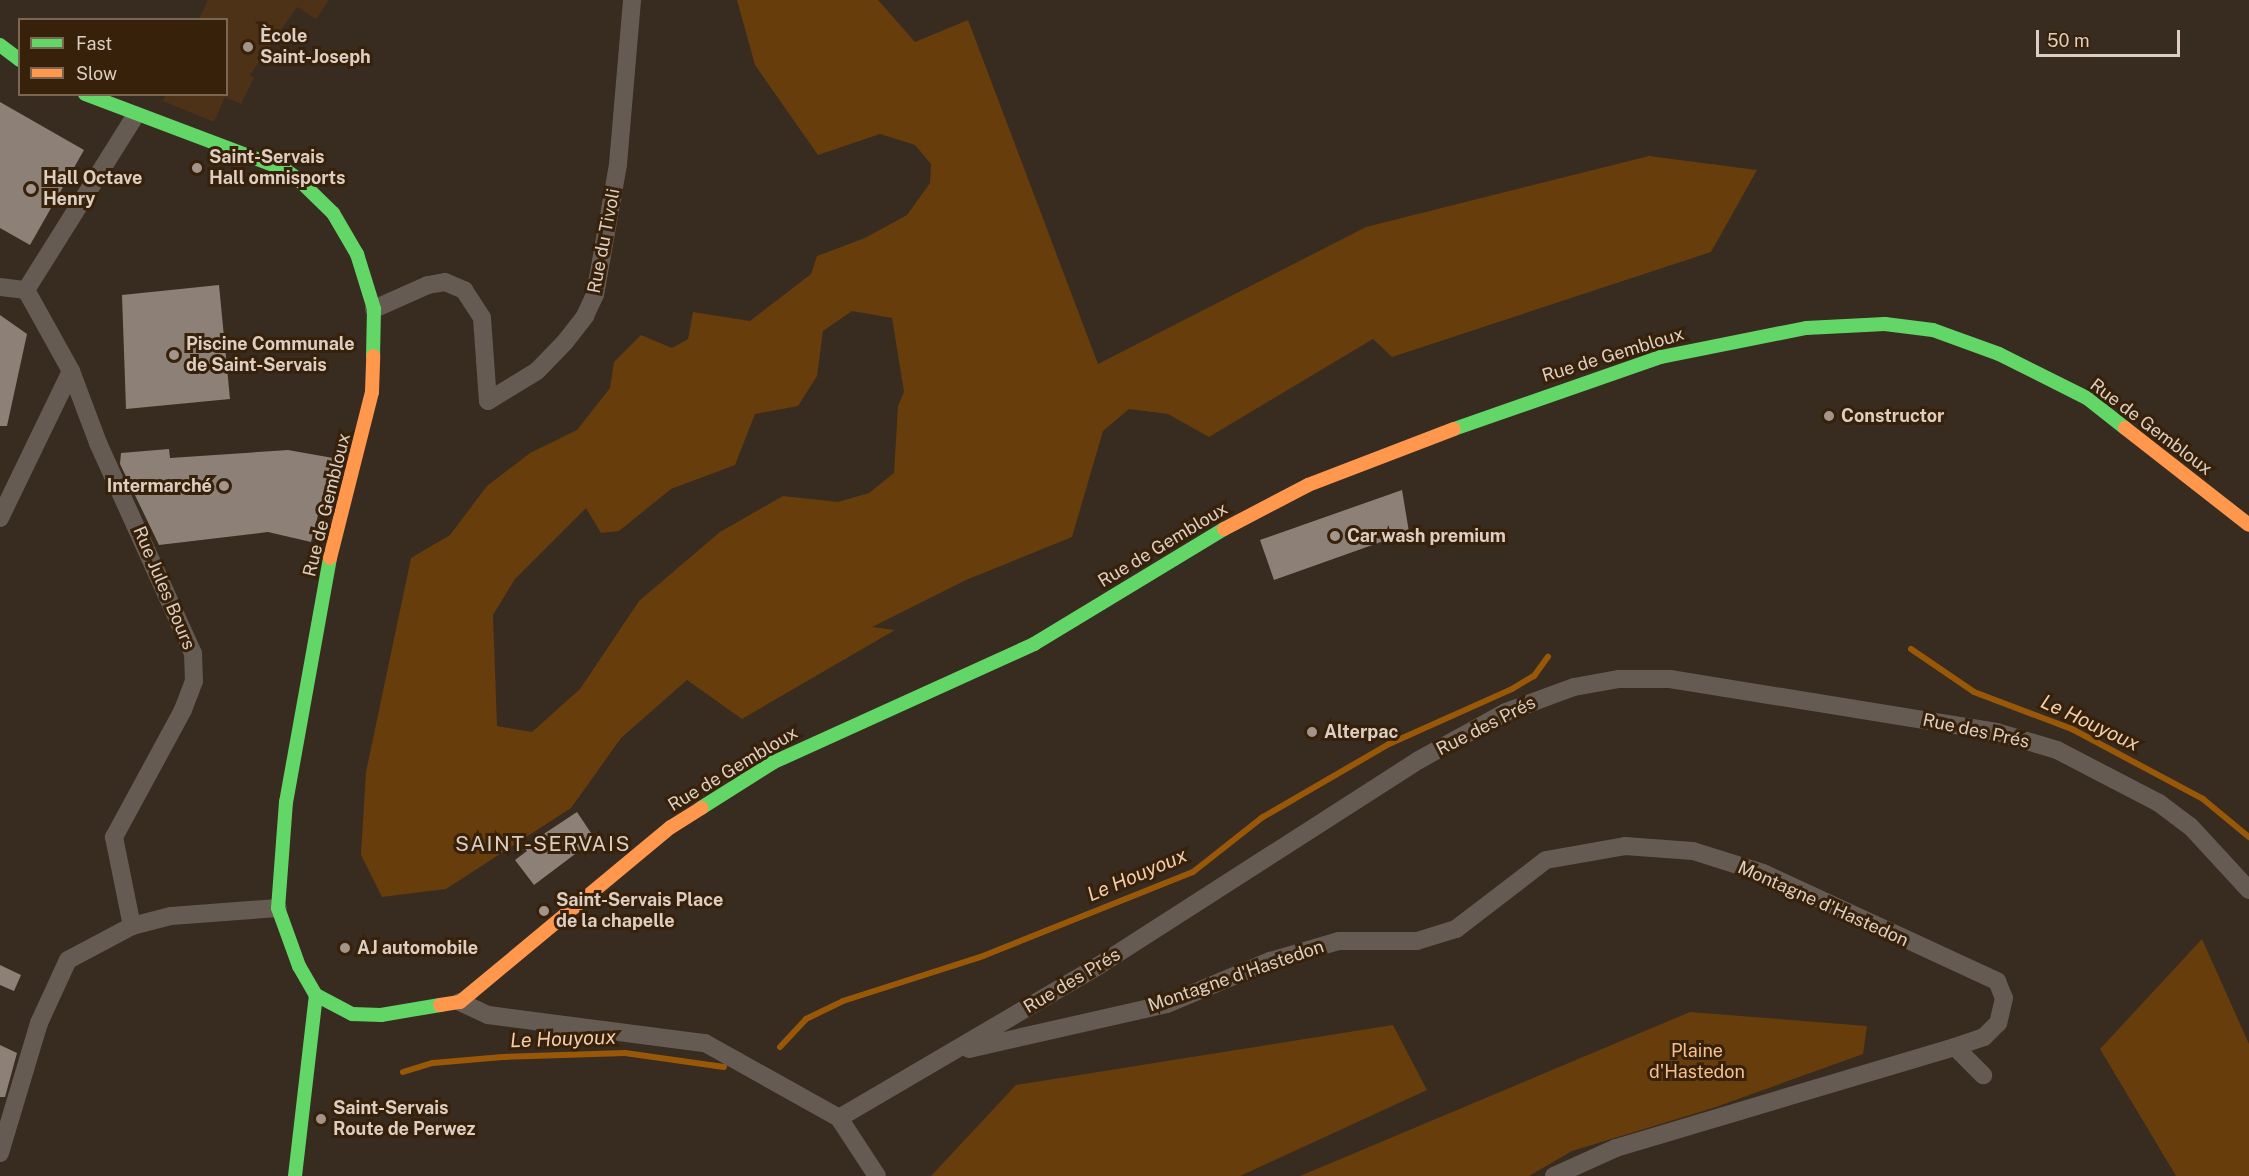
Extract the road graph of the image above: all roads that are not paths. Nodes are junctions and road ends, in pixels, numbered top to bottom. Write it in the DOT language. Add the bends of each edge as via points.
graph roads {
  1 [pos="632,0"];
  2 [pos="0,45"];
  3 [pos="18,58"];
  4 [pos="90,96"];
  5 [pos="135,116"];
  6 [pos="0,287"];
  7 [pos="26,290"];
  8 [pos="374,309"];
  9 [pos="72,371"];
  10 [pos="0,518"];
  11 [pos="2249,525"];
  12 [pos="2249,890"];
  13 [pos="278,908"];
  14 [pos="132,926"];
  15 [pos="316,995"];
  16 [pos="459,1002"];
  17 [pos="1955,1047"];
  18 [pos="944,1056"];
  19 [pos="1983,1075"];
  20 [pos="839,1118"];
  21 [pos="0,1153"];
  22 [pos="295,1176"];
  23 [pos="878,1176"];
  24 [pos="1554,1176"];
  1 -- 8 [label="street, Rue du Tivoli" via="618,164 595,295 565,342 537,371 488,401 482,318 464,290 445,282 428,285"];
  2 -- 3 [label="main road"];
  4 -- 5 [label="main road, Rue de Gembloux"];
  5 -- 7 [label="street"];
  5 -- 8 [label="main road, Rue de Gembloux" via="284,169 298,179 333,213 357,254"];
  6 -- 7 [label="street"];
  7 -- 9 [label="street, Rue Jules Bours"];
  8 -- 13 [label="main road, Rue de Gembloux" via="372,392 329,563 285,802"];
  9 -- 10 [label="street"];
  9 -- 14 [label="street, Rue Jules Bours" via="98,443 158,568 193,653 194,681 114,837"];
  11 -- 16 [label="main road, Rue de Gembloux" via="2087,398 1999,354 1933,330 1885,324 1806,328 1661,357 1482,418 1308,485 1199,543 1034,644 774,762 671,827"];
  12 -- 18 [label="street, Rue des Prés" via="2190,826 2159,802 2057,750 1997,732 1682,681 1619,679 1538,698 1419,760 1098,966"];
  13 -- 14 [label="street" via="171,916"];
  13 -- 15 [label="main road, Rue de Gembloux" via="299,966"];
  14 -- 21 [label="street" via="68,960 52,986"];
  15 -- 16 [label="main road, Rue de Gembloux" via="340,1010 381,1016"];
  15 -- 22 [label="main road"];
  16 -- 20 [label="street" via="488,1015 705,1043"];
  17 -- 18 [label="street, Montagne d'Hastedon" via="1984,1037 1998,1023 2004,998 1997,981 1763,873 1693,851 1625,846 1546,860 1456,929 1417,941 1340,941 1270,961 1167,1004 1040,1029"];
  17 -- 19 [label="street"];
  17 -- 24 [label="street, Montagne d'Hastedon" via="1616,1148"];
  18 -- 20 [label="street, Rue des Prés"];
  20 -- 23 [label="street"];
}
